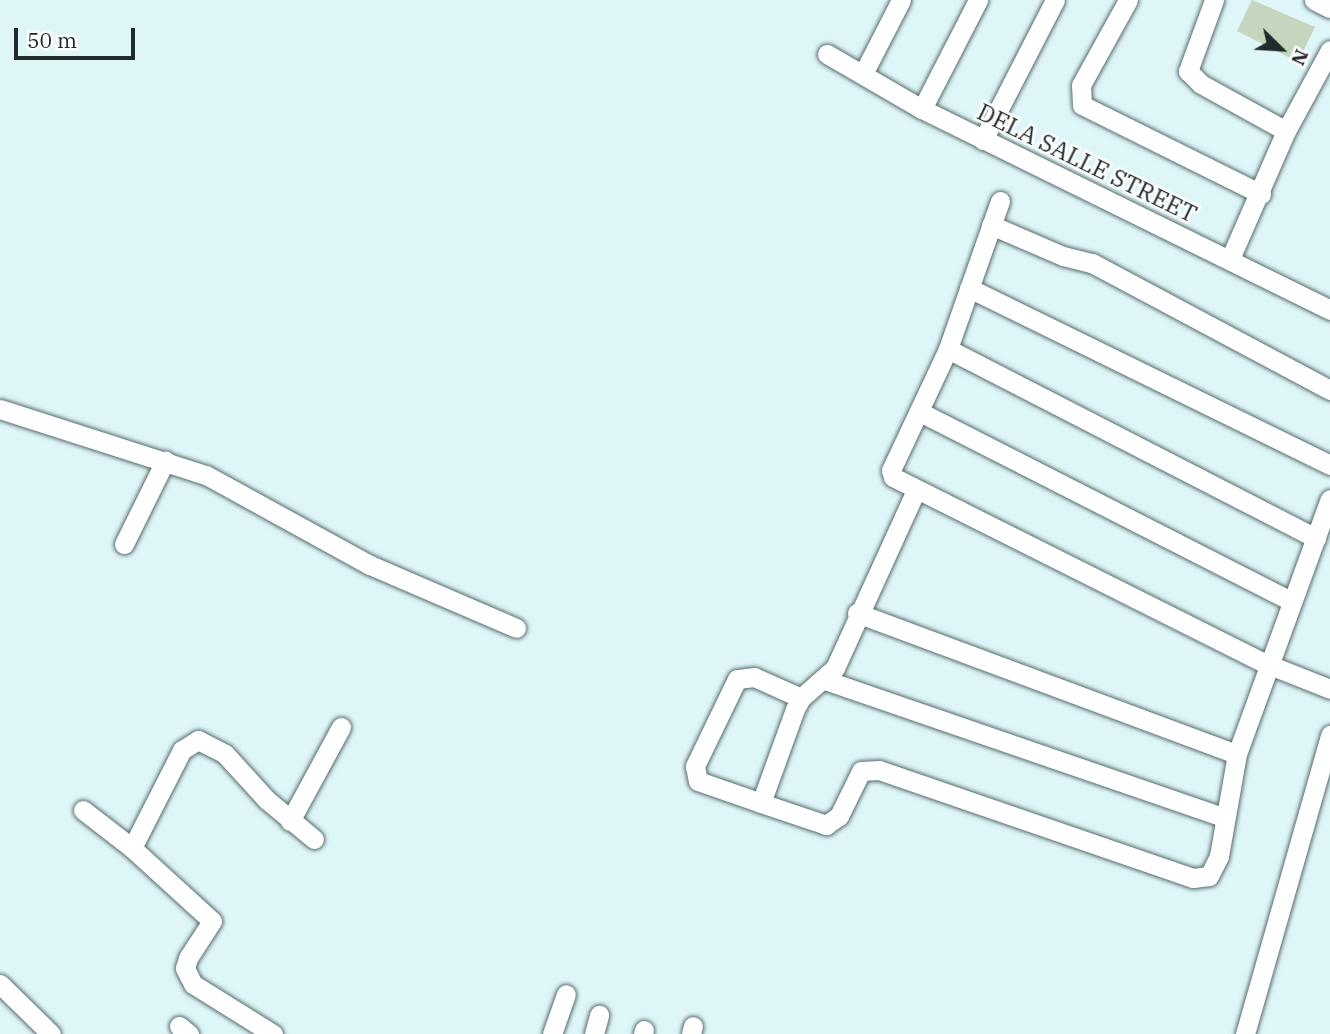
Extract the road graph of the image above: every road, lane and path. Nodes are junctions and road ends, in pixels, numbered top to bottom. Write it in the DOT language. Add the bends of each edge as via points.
graph roads {
  1 [pos="901,0"];
  2 [pos="978,0"];
  3 [pos="1055,0"];
  4 [pos="1128,0"];
  5 [pos="1214,0"];
  6 [pos="1314,0"];
  7 [pos="1330,8"];
  8 [pos="827,54"];
  9 [pos="1329,56"];
  10 [pos="863,74"];
  11 [pos="922,109"];
  12 [pos="1286,131"];
  13 [pos="984,140"];
  14 [pos="1261,194"];
  15 [pos="1000,201"];
  16 [pos="991,225"];
  17 [pos="1230,259"];
  18 [pos="969,288"];
  19 [pos="1330,310"];
  20 [pos="948,349"];
  21 [pos="1330,390"];
  22 [pos="0,409"];
  23 [pos="920,412"];
  24 [pos="165,461"];
  25 [pos="1330,465"];
  26 [pos="916,490"];
  27 [pos="1330,499"];
  28 [pos="1316,538"];
  29 [pos="124,544"];
  30 [pos="1291,601"];
  31 [pos="857,613"];
  32 [pos="516,628"];
  33 [pos="1268,664"];
  34 [pos="825,680"];
  35 [pos="1330,689"];
  36 [pos="801,698"];
  37 [pos="341,727"];
  38 [pos="1330,735"];
  39 [pos="1237,754"];
  40 [pos="761,803"];
  41 [pos="83,810"];
  42 [pos="1224,817"];
  43 [pos="290,821"];
  44 [pos="314,839"];
  45 [pos="132,848"];
  46 [pos="3,993"];
  47 [pos="566,994"];
  48 [pos="599,1014"];
  49 [pos="51,1034"];
  50 [pos="273,1034"];
  51 [pos="552,1034"];
  52 [pos="594,1034"];
  53 [pos="1245,1034"];
  1 -- 10 [label="street"];
  2 -- 11 [label="street"];
  3 -- 13 [label="street"];
  4 -- 14 [label="street" via="1087,73 1079,97 1082,105"];
  5 -- 12 [label="street" via="1188,71 1201,84"];
  6 -- 7 [label="street"];
  8 -- 10 [label="street, DELA SALLE STREET"];
  9 -- 12 [label="street"];
  10 -- 11 [label="street, DELA SALLE STREET"];
  11 -- 13 [label="street, DELA SALLE STREET"];
  12 -- 14 [label="street"];
  13 -- 17 [label="street, DELA SALLE STREET"];
  14 -- 17 [label="street"];
  15 -- 16 [label="street"];
  16 -- 18 [label="street"];
  16 -- 21 [label="street" via="1063,256 1092,263"];
  17 -- 19 [label="street, DELA SALLE STREET"];
  18 -- 20 [label="street"];
  18 -- 25 [label="street"];
  20 -- 23 [label="street"];
  20 -- 28 [label="street"];
  22 -- 24 [label="street"];
  23 -- 26 [label="street" via="891,470 899,482"];
  23 -- 30 [label="street"];
  24 -- 29 [label="street"];
  24 -- 32 [label="street" via="206,475 370,565"];
  26 -- 31 [label="street"];
  26 -- 33 [label="street"];
  27 -- 28 [label="street"];
  28 -- 30 [label="street"];
  30 -- 33 [label="street"];
  31 -- 34 [label="street" via="835,668"];
  31 -- 39 [label="street"];
  33 -- 35 [label="street"];
  33 -- 39 [label="street"];
  34 -- 36 [label="street"];
  34 -- 42 [label="street"];
  36 -- 40 [label="street"];
  36 -- 40 [label="street" via="754,677 737,678 695,766 698,781"];
  37 -- 43 [label="street"];
  38 -- 53 [label="street"];
  39 -- 42 [label="street"];
  40 -- 42 [label="street" via="826,825 839,816 861,771 879,770 1193,878 1209,876 1215,865"];
  41 -- 45 [label="street"];
  43 -- 44 [label="street"];
  43 -- 45 [label="street" via="225,754 198,740 182,750"];
  45 -- 50 [label="street" via="212,921 188,958 185,968 193,984"];
  46 -- 49 [label="street"];
  47 -- 51 [label="street"];
  48 -- 52 [label="street"];
}
